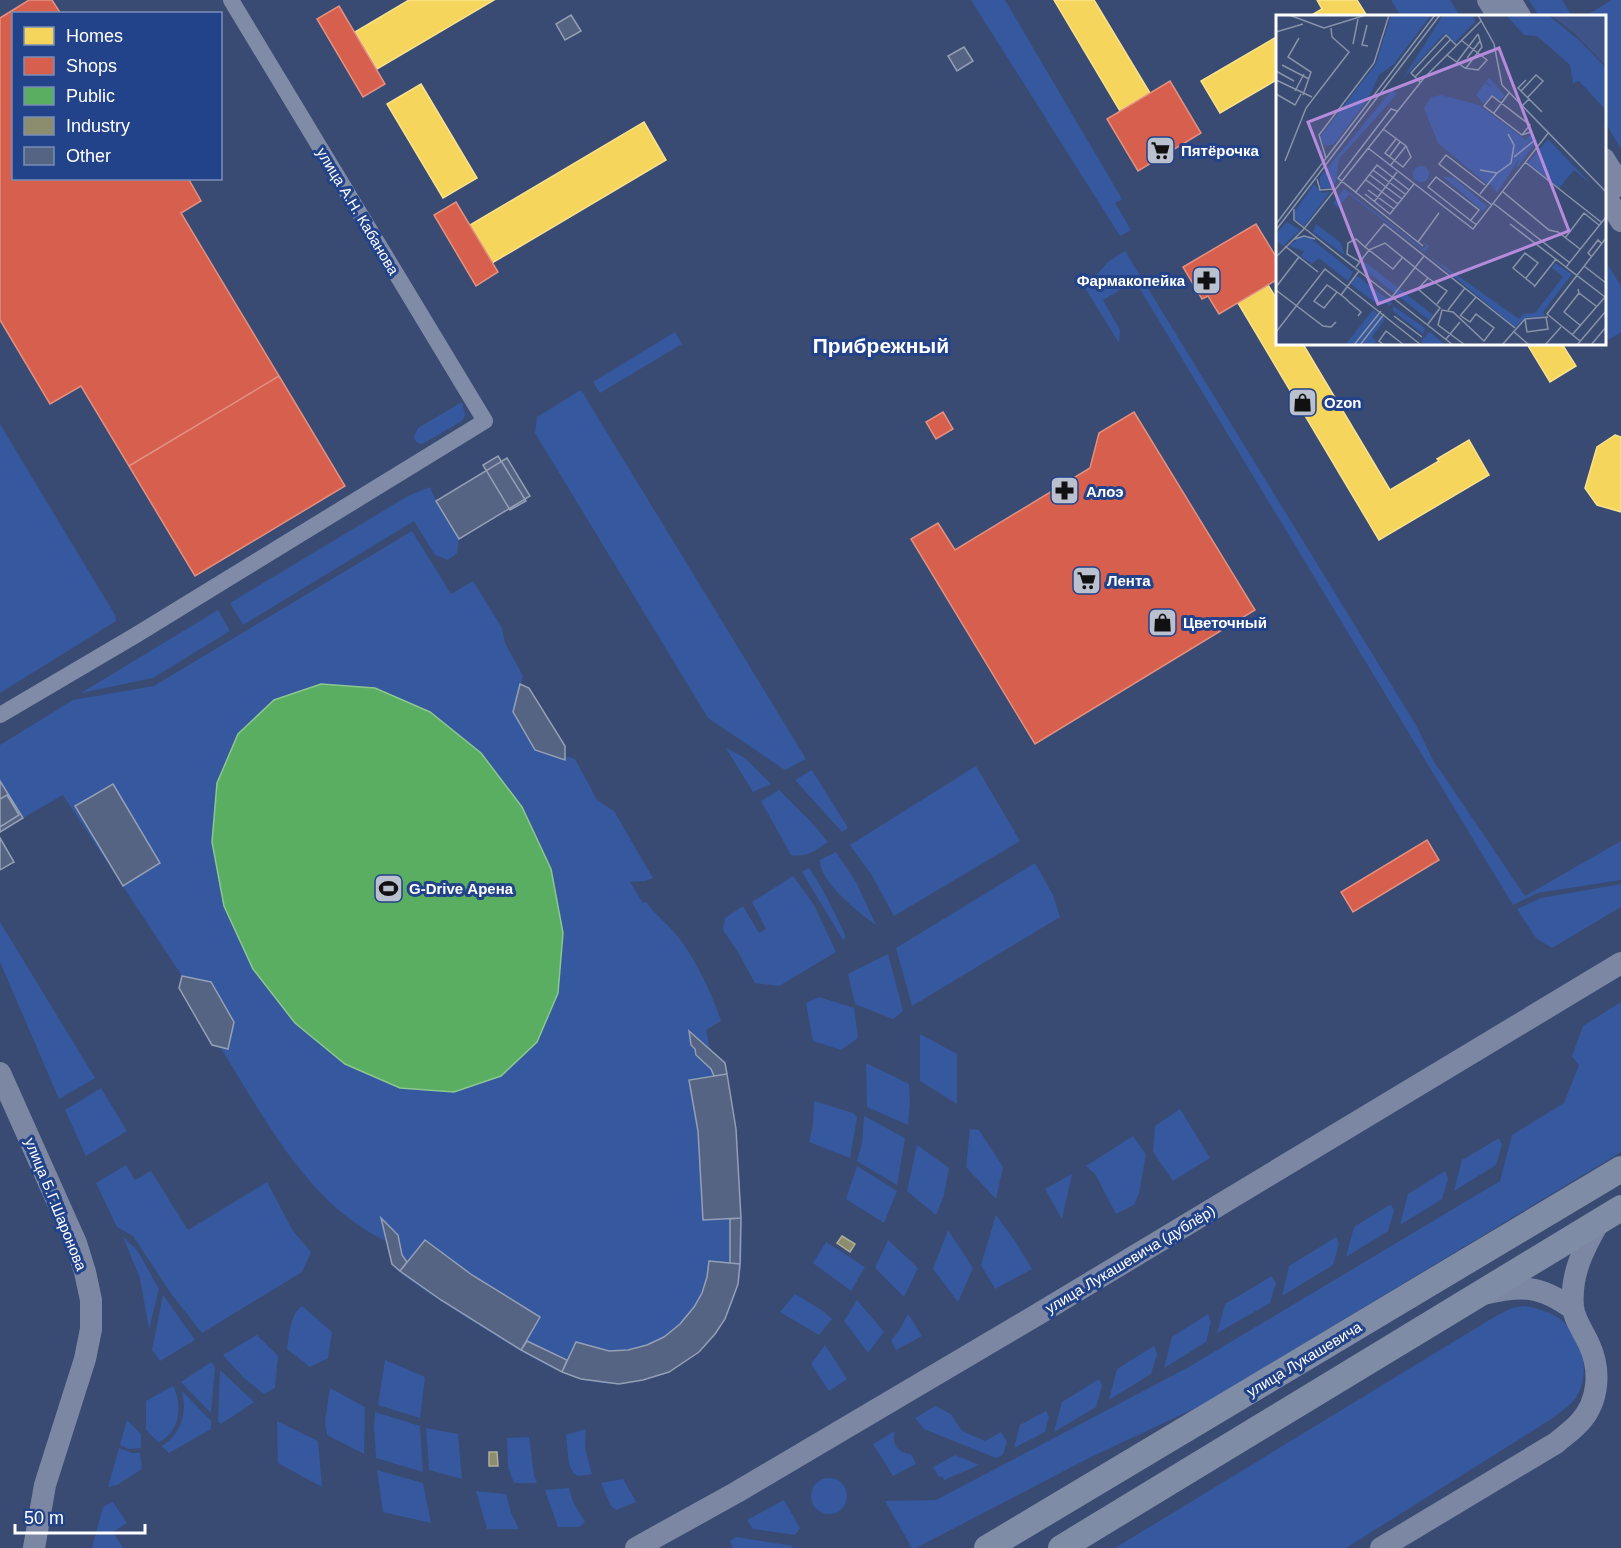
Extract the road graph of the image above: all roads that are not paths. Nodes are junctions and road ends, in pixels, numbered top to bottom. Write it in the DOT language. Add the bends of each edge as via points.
graph roads {
  1 [pos="231,0"];
  2 [pos="1488,0"];
  3 [pos="1510,0"];
  4 [pos="1497,15"];
  5 [pos="1519,15"];
  6 [pos="1606,161"];
  7 [pos="1621,186"];
  8 [pos="1606,196"];
  9 [pos="1621,221"];
  10 [pos="0,715"];
  11 [pos="1621,963"];
  12 [pos="1621,977"];
  13 [pos="1596,978"];
  14 [pos="0,1073"];
  15 [pos="1621,1169"];
  16 [pos="1611,1214"];
  17 [pos="1476,1296"];
  18 [pos="1573,1309"];
  19 [pos="34,1548"];
  20 [pos="636,1548"];
  21 [pos="987,1548"];
  22 [pos="1061,1548"];
  23 [pos="1381,1548"];
  1 -- 10 [label="street, улица А.Н. Кабанова" via="485,421"];
  2 -- 4 [label="main road"];
  3 -- 5 [label="main road"];
  6 -- 7 [label="main road"];
  8 -- 9 [label="main road"];
  11 -- 13 [label="main road, улица Лукашевича (дублёр)"];
  12 -- 13 [label="main road"];
  13 -- 20 [label="main road, улица Лукашевича (дублёр)" via="1040,1313"];
  14 -- 19 [label="main road, улица Б.Г.Шаронова" via="75,1243 91,1300 85,1359 45,1485"];
  15 -- 21 [label="main road, улица Лукашевича"];
  16 -- 17 [label="main road"];
  16 -- 18 [label="main road" via="1582,1251 1574,1276"];
  17 -- 18 [label="main road" via="1507,1288 1535,1289"];
  17 -- 22 [label="main road"];
  18 -- 23 [label="main road" via="1593,1352 1597,1377 1594,1400 1581,1421 1556,1443"];
}
